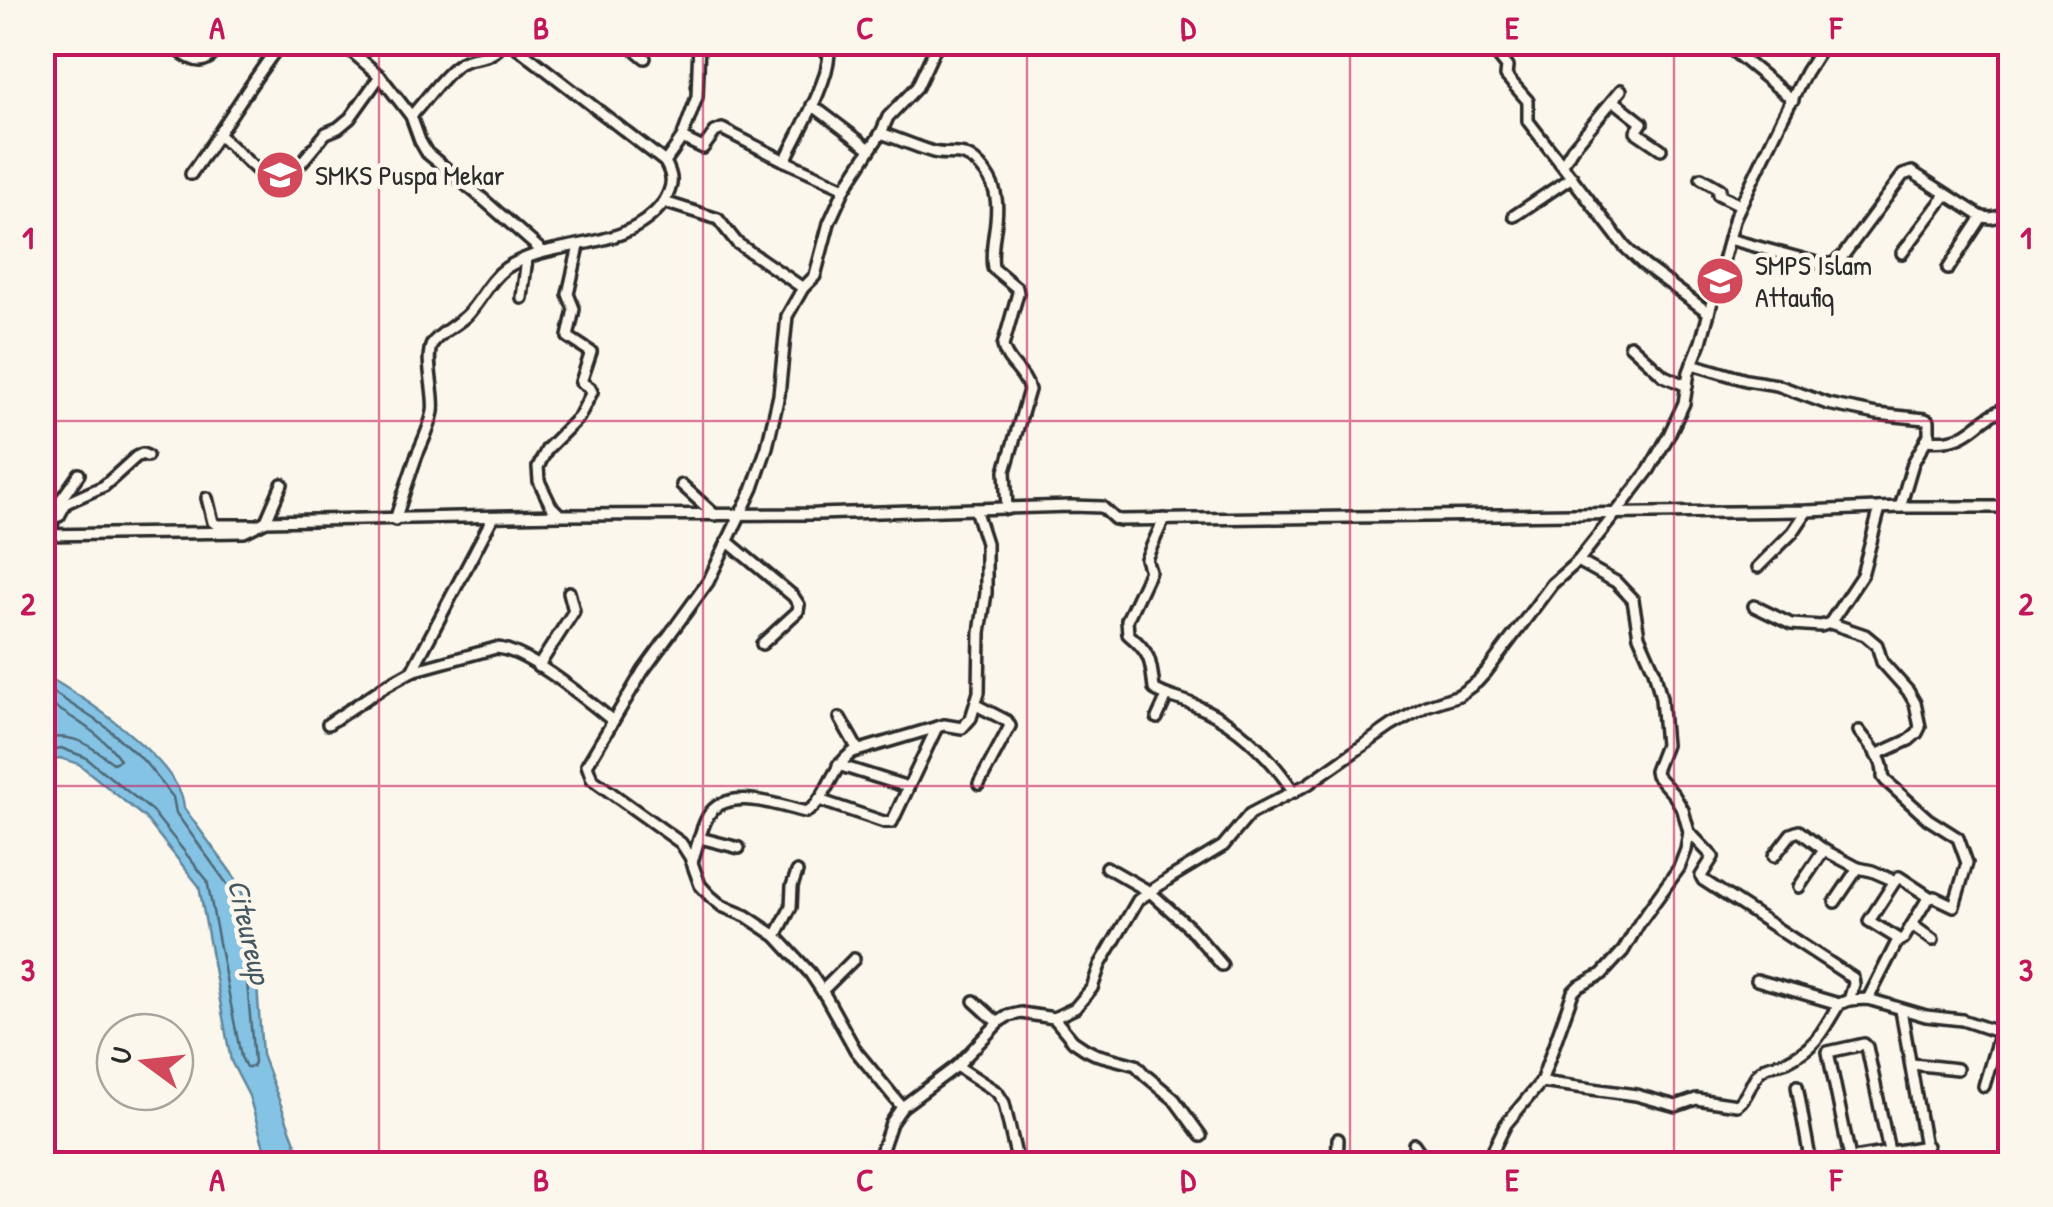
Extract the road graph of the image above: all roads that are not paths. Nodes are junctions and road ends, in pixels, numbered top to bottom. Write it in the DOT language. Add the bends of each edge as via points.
graph roads {
  1 [pos="164,42"];
  2 [pos="224,42"];
  3 [pos="282,42"];
  4 [pos="292,42"];
  5 [pos="313,42"];
  6 [pos="507,42"];
  7 [pos="626,42"];
  8 [pos="698,42"];
  9 [pos="810,42"];
  10 [pos="938,42"];
  11 [pos="1487,42"];
  12 [pos="1722,42"];
  13 [pos="1825,42"];
  14 [pos="350,51"];
  15 [pos="645,58"];
  16 [pos="380,76"];
  17 [pos="1621,90"];
  18 [pos="1613,100"];
  19 [pos="1792,100"];
  20 [pos="812,105"];
  21 [pos="411,116"];
  22 [pos="881,133"];
  23 [pos="219,135"];
  24 [pos="682,138"];
  25 [pos="870,149"];
  26 [pos="1661,149"];
  27 [pos="665,162"];
  28 [pos="784,162"];
  29 [pos="1563,164"];
  30 [pos="191,174"];
  31 [pos="1572,176"];
  32 [pos="1700,178"];
  33 [pos="844,188"];
  34 [pos="1945,196"];
  35 [pos="664,202"];
  36 [pos="1740,205"];
  37 [pos="2010,214"];
  38 [pos="1514,216"];
  39 [pos="1982,218"];
  40 [pos="1729,238"];
  41 [pos="580,246"];
  42 [pos="543,252"];
  43 [pos="1902,253"];
  44 [pos="527,258"];
  45 [pos="1948,269"];
  46 [pos="803,288"];
  47 [pos="522,298"];
  48 [pos="1710,314"];
  49 [pos="1630,345"];
  50 [pos="1692,364"];
  51 [pos="1687,386"];
  52 [pos="2010,406"];
  53 [pos="1926,440"];
  54 [pos="147,456"];
  55 [pos="79,474"];
  56 [pos="282,484"];
  57 [pos="682,485"];
  58 [pos="206,498"];
  59 [pos="1900,507"];
  60 [pos="2010,507"];
  61 [pos="1880,508"];
  62 [pos="1007,509"];
  63 [pos="976,510"];
  64 [pos="1806,511"];
  65 [pos="1616,513"];
  66 [pos="715,515"];
  67 [pos="740,515"];
  68 [pos="560,516"];
  69 [pos="52,517"];
  70 [pos="493,517"];
  71 [pos="1164,519"];
  72 [pos="395,520"];
  73 [pos="262,523"];
  74 [pos="47,535"];
  75 [pos="727,541"];
  76 [pos="1578,561"];
  77 [pos="1758,567"];
  78 [pos="569,592"];
  79 [pos="1754,606"];
  80 [pos="1830,623"];
  81 [pos="762,644"];
  82 [pos="538,666"];
  83 [pos="412,671"];
  84 [pos="1167,696"];
  85 [pos="976,705"];
  86 [pos="840,718"];
  87 [pos="1157,718"];
  88 [pos="613,721"];
  89 [pos="328,724"];
  90 [pos="937,727"];
  91 [pos="1859,731"];
  92 [pos="858,750"];
  93 [pos="1876,754"];
  94 [pos="838,765"];
  95 [pos="978,784"];
  96 [pos="908,786"];
  97 [pos="1294,792"];
  98 [pos="819,800"];
  99 [pos="1688,832"];
  100 [pos="700,838"];
  101 [pos="739,848"];
  102 [pos="1824,850"];
  103 [pos="1774,856"];
  104 [pos="692,863"];
  105 [pos="1106,867"];
  106 [pos="1858,868"];
  107 [pos="797,872"];
  108 [pos="1895,881"];
  109 [pos="1799,887"];
  110 [pos="1150,892"];
  111 [pos="1931,898"];
  112 [pos="1835,902"];
  113 [pos="1912,926"];
  114 [pos="776,936"];
  115 [pos="1900,940"];
  116 [pos="1934,940"];
  117 [pos="854,959"];
  118 [pos="1222,965"];
  119 [pos="1758,980"];
  120 [pos="822,990"];
  121 [pos="1868,999"];
  122 [pos="974,1001"];
  123 [pos="1844,1002"];
  124 [pos="1901,1010"];
  125 [pos="1054,1018"];
  126 [pos="998,1023"];
  127 [pos="2005,1034"];
  128 [pos="1912,1064"];
  129 [pos="958,1066"];
  130 [pos="1957,1069"];
  131 [pos="1541,1082"];
  132 [pos="1797,1086"];
  133 [pos="1984,1086"];
  134 [pos="902,1107"];
  135 [pos="1201,1136"];
  136 [pos="1338,1139"];
  137 [pos="1414,1144"];
  138 [pos="1927,1146"];
  139 [pos="1889,1151"];
  140 [pos="1850,1158"];
  141 [pos="878,1164"];
  142 [pos="1018,1164"];
  143 [pos="1336,1164"];
  144 [pos="1428,1164"];
  145 [pos="1486,1164"];
  146 [pos="1814,1164"];
  147 [pos="1928,1164"];
  1 -- 2 [label="street" via="200,62"];
  3 -- 23 [label="street"];
  4 -- 5 [label="street" via="302,48"];
  6 -- 21 [label="street" via="490,56 454,66"];
  6 -- 27 [label="street"];
  7 -- 15 [label="street"];
  8 -- 24 [label="street" via="697,97"];
  9 -- 20 [label="street" via="829,54"];
  10 -- 22 [label="street" via="917,86"];
  11 -- 29 [label="street" via="1528,101 1528,121"];
  12 -- 19 [label="street"];
  13 -- 19 [label="street"];
  14 -- 16 [label="street"];
  16 -- 21 [label="street"];
  16 -- 23 [label="street" via="350,118 326,132 282,186 270,183"];
  17 -- 18 [label="street"];
  18 -- 26 [label="street" via="1642,123 1636,132"];
  18 -- 29 [label="street"];
  19 -- 36 [label="street"];
  20 -- 25 [label="street"];
  20 -- 28 [label="street"];
  21 -- 42 [label="street" via="427,153"];
  22 -- 25 [label="street"];
  22 -- 62 [label="street" via="938,154 964,155 991,180 993,268 1018,294 1003,353 1029,390 1005,471"];
  23 -- 30 [label="street"];
  24 -- 27 [label="street"];
  24 -- 28 [label="street" via="703,148 722,128"];
  25 -- 33 [label="street"];
  27 -- 35 [label="street" via="672,178"];
  28 -- 33 [label="street"];
  29 -- 31 [label="street"];
  31 -- 38 [label="street"];
  31 -- 48 [label="street" via="1632,254"];
  32 -- 36 [label="street"];
  33 -- 46 [label="street" via="816,276"];
  34 -- 39 [label="street"];
  34 -- 40 [label="street" via="1918,174 1903,175 1832,264"];
  34 -- 43 [label="street"];
  35 -- 41 [label="street" via="640,225"];
  35 -- 46 [label="street" via="718,219 737,243"];
  36 -- 40 [label="street"];
  37 -- 39 [label="street"];
  39 -- 45 [label="street"];
  40 -- 48 [label="street"];
  41 -- 42 [label="street"];
  41 -- 68 [label="street" via="568,294 574,308 568,337 592,352 582,382 592,392 541,458 537,474"];
  42 -- 44 [label="street"];
  44 -- 47 [label="street"];
  44 -- 72 [label="street" via="504,269 431,346 433,412"];
  46 -- 67 [label="street" via="787,316 767,447"];
  48 -- 50 [label="street"];
  49 -- 51 [label="street" via="1664,376"];
  50 -- 51 [label="street"];
  50 -- 53 [label="street" via="1828,404 1920,417 1929,421"];
  51 -- 65 [label="street" via="1670,435"];
  52 -- 53 [label="street" via="1972,432"];
  53 -- 59 [label="street"];
  54 -- 69 [label="street" via="136,456 104,486"];
  55 -- 69 [label="street"];
  56 -- 73 [label="street"];
  57 -- 66 [label="street"];
  58 -- 73 [label="street" via="217,525"];
  59 -- 60 [label="street"];
  59 -- 61 [label="street"];
  61 -- 64 [label="street"];
  61 -- 80 [label="street" via="1862,575"];
  62 -- 63 [label="street"];
  62 -- 71 [label="street" via="1102,507 1120,520"];
  63 -- 67 [label="street"];
  63 -- 85 [label="street" via="986,550"];
  64 -- 65 [label="street"];
  64 -- 77 [label="street"];
  65 -- 71 [label="street"];
  65 -- 76 [label="street"];
  66 -- 67 [label="street"];
  66 -- 68 [label="street"];
  67 -- 75 [label="street"];
  68 -- 70 [label="street"];
  69 -- 74 [label="street"];
  70 -- 72 [label="street"];
  70 -- 83 [label="street"];
  71 -- 84 [label="street" via="1127,629 1148,652 1154,689"];
  72 -- 73 [label="street"];
  73 -- 74 [label="street" via="244,532"];
  75 -- 81 [label="street" via="799,605"];
  75 -- 88 [label="street" via="708,582"];
  76 -- 97 [label="street" via="1468,690 1391,726"];
  76 -- 99 [label="street" via="1634,600 1661,698 1665,745 1655,771 1684,810"];
  78 -- 82 [label="street" via="574,611"];
  79 -- 80 [label="street" via="1791,624"];
  80 -- 93 [label="street" via="1873,641 1914,704 1918,733"];
  82 -- 83 [label="street" via="496,648"];
  82 -- 88 [label="street"];
  83 -- 89 [label="street"];
  84 -- 87 [label="street"];
  84 -- 97 [label="street" via="1241,733"];
  85 -- 90 [label="street" via="964,727"];
  85 -- 95 [label="street" via="1010,726"];
  86 -- 92 [label="street"];
  88 -- 104 [label="street" via="588,762 589,774 681,843"];
  90 -- 92 [label="street"];
  90 -- 96 [label="street"];
  91 -- 93 [label="street"];
  92 -- 94 [label="street"];
  93 -- 111 [label="street" via="1886,781 1958,838 1964,851 1967,863 1954,906"];
  94 -- 96 [label="street"];
  94 -- 98 [label="street"];
  96 -- 98 [label="street" via="888,823"];
  97 -- 110 [label="street" via="1250,814 1223,846"];
  98 -- 100 [label="street" via="806,812 763,802 724,803 708,816"];
  99 -- 123 [label="street" via="1713,858 1702,880 1853,978"];
  99 -- 131 [label="street" via="1673,878 1623,952 1573,992"];
  100 -- 101 [label="street"];
  100 -- 104 [label="street"];
  102 -- 103 [label="street" via="1799,832"];
  102 -- 106 [label="street"];
  102 -- 109 [label="street"];
  104 -- 114 [label="street" via="700,885 722,906"];
  105 -- 110 [label="street"];
  106 -- 108 [label="street"];
  106 -- 112 [label="street"];
  107 -- 114 [label="street"];
  108 -- 111 [label="street"];
  108 -- 115 [label="street" via="1868,921"];
  110 -- 118 [label="street"];
  110 -- 125 [label="street" via="1138,900 1087,995"];
  111 -- 113 [label="street"];
  113 -- 115 [label="street"];
  113 -- 116 [label="street"];
  114 -- 120 [label="street"];
  115 -- 121 [label="street"];
  117 -- 120 [label="street"];
  119 -- 123 [label="street"];
  120 -- 134 [label="street" via="856,1050"];
  121 -- 123 [label="street"];
  121 -- 124 [label="street"];
  122 -- 126 [label="street"];
  123 -- 131 [label="street" via="1815,1042 1764,1068 1737,1106 1696,1100 1676,1106"];
  124 -- 127 [label="street"];
  124 -- 128 [label="street"];
  125 -- 126 [label="street" via="1021,1013"];
  125 -- 135 [label="street" via="1086,1049 1136,1065 1174,1098"];
  126 -- 129 [label="street"];
  127 -- 133 [label="street"];
  128 -- 130 [label="street"];
  128 -- 138 [label="street"];
  129 -- 134 [label="street"];
  129 -- 142 [label="street" via="1004,1103"];
  131 -- 145 [label="street" via="1506,1124"];
  132 -- 146 [label="street"];
  134 -- 141 [label="street"];
  136 -- 143 [label="street"];
  137 -- 144 [label="street"];
  138 -- 139 [label="street"];
  138 -- 147 [label="street"];
  139 -- 140 [label="street"];
  139 -- 140 [label="street" via="1864,1044 1828,1052"];
  140 -- 146 [label="street"];
}
